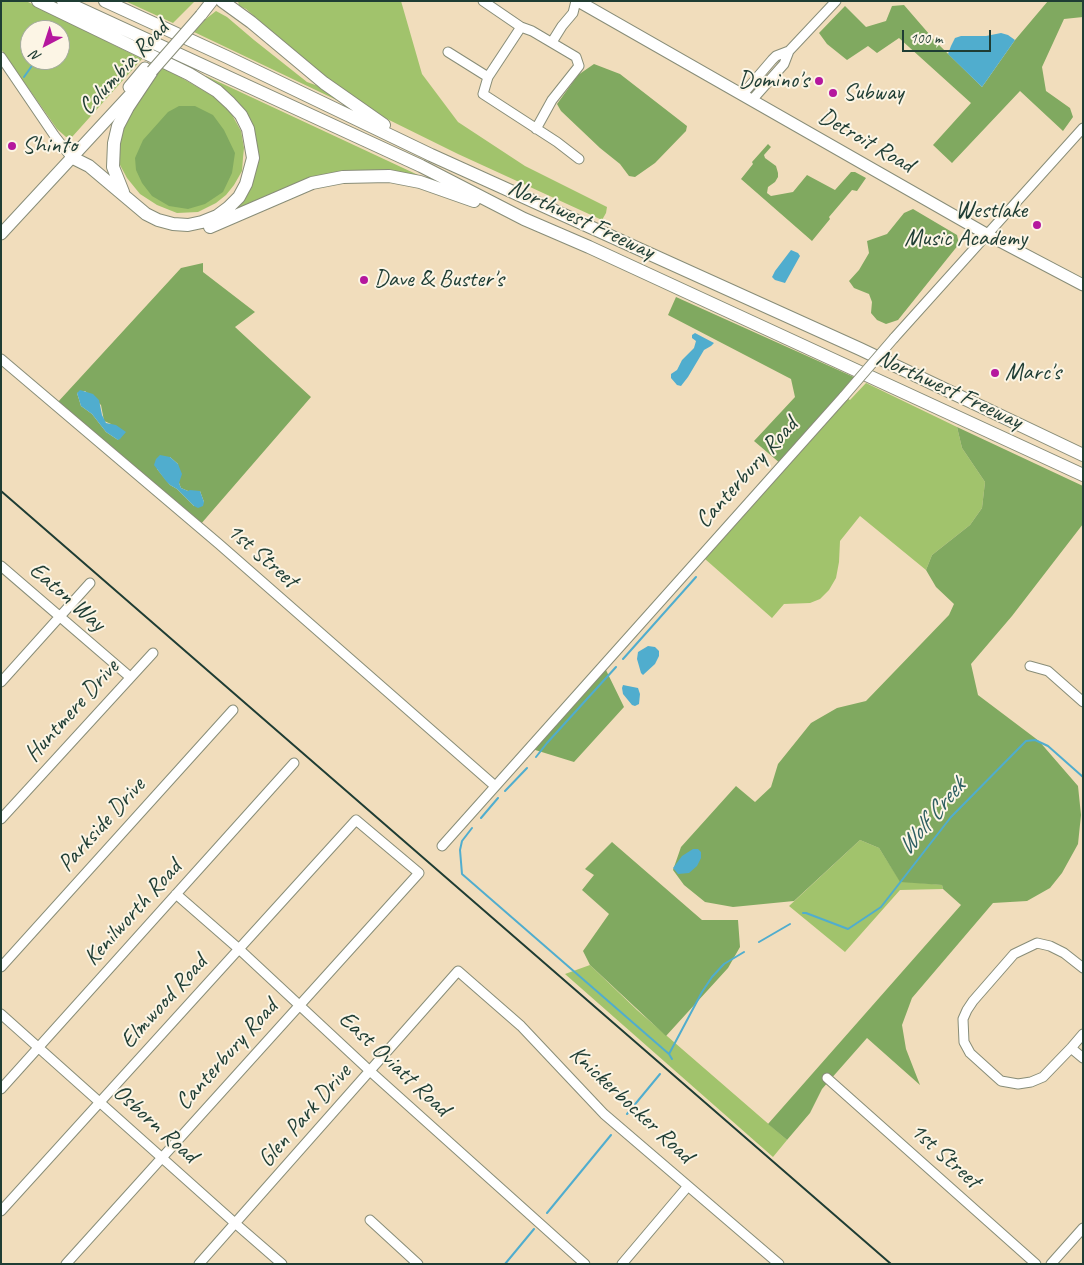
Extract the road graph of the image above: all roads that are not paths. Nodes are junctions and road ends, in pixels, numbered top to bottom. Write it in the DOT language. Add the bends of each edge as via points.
graph roads {
  1 [pos="38,1"];
  2 [pos="63,1"];
  3 [pos="105,1"];
  4 [pos="204,1"];
  5 [pos="212,1"];
  6 [pos="222,1"];
  7 [pos="483,1"];
  8 [pos="576,1"];
  9 [pos="836,1"];
  10 [pos="198,14"];
  11 [pos="520,27"];
  12 [pos="552,42"];
  13 [pos="448,52"];
  14 [pos="1,57"];
  15 [pos="148,69"];
  16 [pos="488,78"];
  17 [pos="747,97"];
  18 [pos="1083,128"];
  19 [pos="536,129"];
  20 [pos="430,154"];
  21 [pos="71,157"];
  22 [pos="579,159"];
  23 [pos="130,202"];
  24 [pos="524,219"];
  25 [pos="1,234"];
  26 [pos="988,235"];
  27 [pos="1083,285"];
  28 [pos="1,359"];
  29 [pos="1083,455"];
  30 [pos="1083,475"];
  31 [pos="1,566"];
  32 [pos="90,583"];
  33 [pos="60,617"];
  34 [pos="152,653"];
  35 [pos="1030,666"];
  36 [pos="130,677"];
  37 [pos="1,682"];
  38 [pos="1083,702"];
  39 [pos="233,710"];
  40 [pos="294,763"];
  41 [pos="495,786"];
  42 [pos="1,819"];
  43 [pos="442,846"];
  44 [pos="419,873"];
  45 [pos="176,894"];
  46 [pos="239,949"];
  47 [pos="1,967"];
  48 [pos="1083,968"];
  49 [pos="458,971"];
  50 [pos="300,1005"];
  51 [pos="1,1014"];
  52 [pos="1083,1034"];
  53 [pos="39,1048"];
  54 [pos="1071,1048"];
  55 [pos="1083,1058"];
  56 [pos="371,1072"];
  57 [pos="827,1078"];
  58 [pos="1,1089"];
  59 [pos="100,1102"];
  60 [pos="162,1157"];
  61 [pos="688,1186"];
  62 [pos="1,1211"];
  63 [pos="370,1220"];
  64 [pos="236,1224"];
  65 [pos="1083,1228"];
  66 [pos="66,1264"];
  67 [pos="199,1264"];
  68 [pos="282,1264"];
  69 [pos="418,1264"];
  70 [pos="585,1264"];
  71 [pos="622,1264"];
  72 [pos="779,1264"];
  73 [pos="1036,1264"];
  74 [pos="1051,1264"];
  1 -- 23 [label="highway" via="203,82 230,102 248,128 253,158 251,170 239,197 217,216 188,225 173,224 146,214"];
  2 -- 24 [label="highway, Northwest Freeway" via="421,166"];
  3 -- 20 [label="highway, Northwest Freeway"];
  4 -- 10 [label="main road, Columbia Road"];
  5 -- 10 [label="main road, Columbia Road"];
  6 -- 20 [label="highway" via="338,94"];
  7 -- 11 [label="street"];
  8 -- 12 [label="street" via="573,13"];
  8 -- 17 [label="main road, Detroit Road"];
  9 -- 17 [label="street" via="789,51 772,60"];
  10 -- 15 [label="main road, Columbia Road"];
  11 -- 12 [label="street"];
  11 -- 16 [label="street"];
  12 -- 19 [label="street" via="576,57 579,66 552,100"];
  13 -- 16 [label="street"];
  14 -- 21 [label="street"];
  15 -- 21 [label="main road, Columbia Road"];
  15 -- 23 [label="highway" via="118,126 114,143 113,167"];
  16 -- 19 [label="street" via="483,94"];
  17 -- 26 [label="main road, Detroit Road"];
  18 -- 26 [label="street, Canterbury Road"];
  19 -- 22 [label="street"];
  20 -- 29 [label="highway, Northwest Freeway" via="860,349"];
  21 -- 23 [label="highway" via="89,166"];
  21 -- 24 [label="highway" via="142,220 174,230 211,227 312,183 343,177 390,176 420,182"];
  21 -- 25 [label="main road, Columbia Road"];
  24 -- 30 [label="highway, Northwest Freeway"];
  26 -- 27 [label="main road, Detroit Road"];
  26 -- 41 [label="street, Canterbury Road, bridge"];
  28 -- 41 [label="street, 1st Street"];
  31 -- 33 [label="street, Eaton Way"];
  32 -- 33 [label="street"];
  33 -- 36 [label="street, Eaton Way"];
  33 -- 37 [label="street"];
  34 -- 36 [label="street, Huntmere Drive"];
  35 -- 38 [label="street" via="1048,672"];
  36 -- 42 [label="street, Huntmere Drive"];
  39 -- 47 [label="street, Parkside Drive"];
  40 -- 45 [label="street, Kenilworth Road"];
  41 -- 43 [label="street, Canterbury Road"];
  44 -- 46 [label="street, Elmwood Road" via="356,820"];
  44 -- 50 [label="street, Canterbury Road"];
  45 -- 46 [label="street, East Oviatt Road"];
  45 -- 53 [label="street, Kenilworth Road"];
  46 -- 50 [label="street, East Oviatt Road"];
  46 -- 59 [label="street, Elmwood Road"];
  48 -- 54 [label="street" via="1064,952 1037,943 1014,954 973,1001 963,1019 964,1042 970,1053 1001,1081 1018,1084 1043,1077"];
  49 -- 56 [label="street, Glen Park Drive"];
  49 -- 61 [label="street, Knickerbocker Road" via="521,1026 604,1114"];
  50 -- 56 [label="street, East Oviatt Road"];
  50 -- 60 [label="street, Canterbury Road"];
  51 -- 53 [label="street, Osborn Road"];
  52 -- 54 [label="street"];
  53 -- 58 [label="street, Kenilworth Road"];
  53 -- 59 [label="street, Osborn Road"];
  54 -- 55 [label="street"];
  56 -- 64 [label="street, Glen Park Drive"];
  56 -- 70 [label="street, East Oviatt Road"];
  57 -- 73 [label="street, 1st Street"];
  59 -- 60 [label="street, Osborn Road"];
  59 -- 62 [label="street, Elmwood Road"];
  60 -- 64 [label="street, Osborn Road"];
  60 -- 66 [label="street, Canterbury Road"];
  61 -- 71 [label="street"];
  61 -- 72 [label="street, Knickerbocker Road"];
  63 -- 69 [label="street"];
  64 -- 67 [label="street, Glen Park Drive"];
  64 -- 68 [label="street, Osborn Road"];
  65 -- 74 [label="street"];
}
